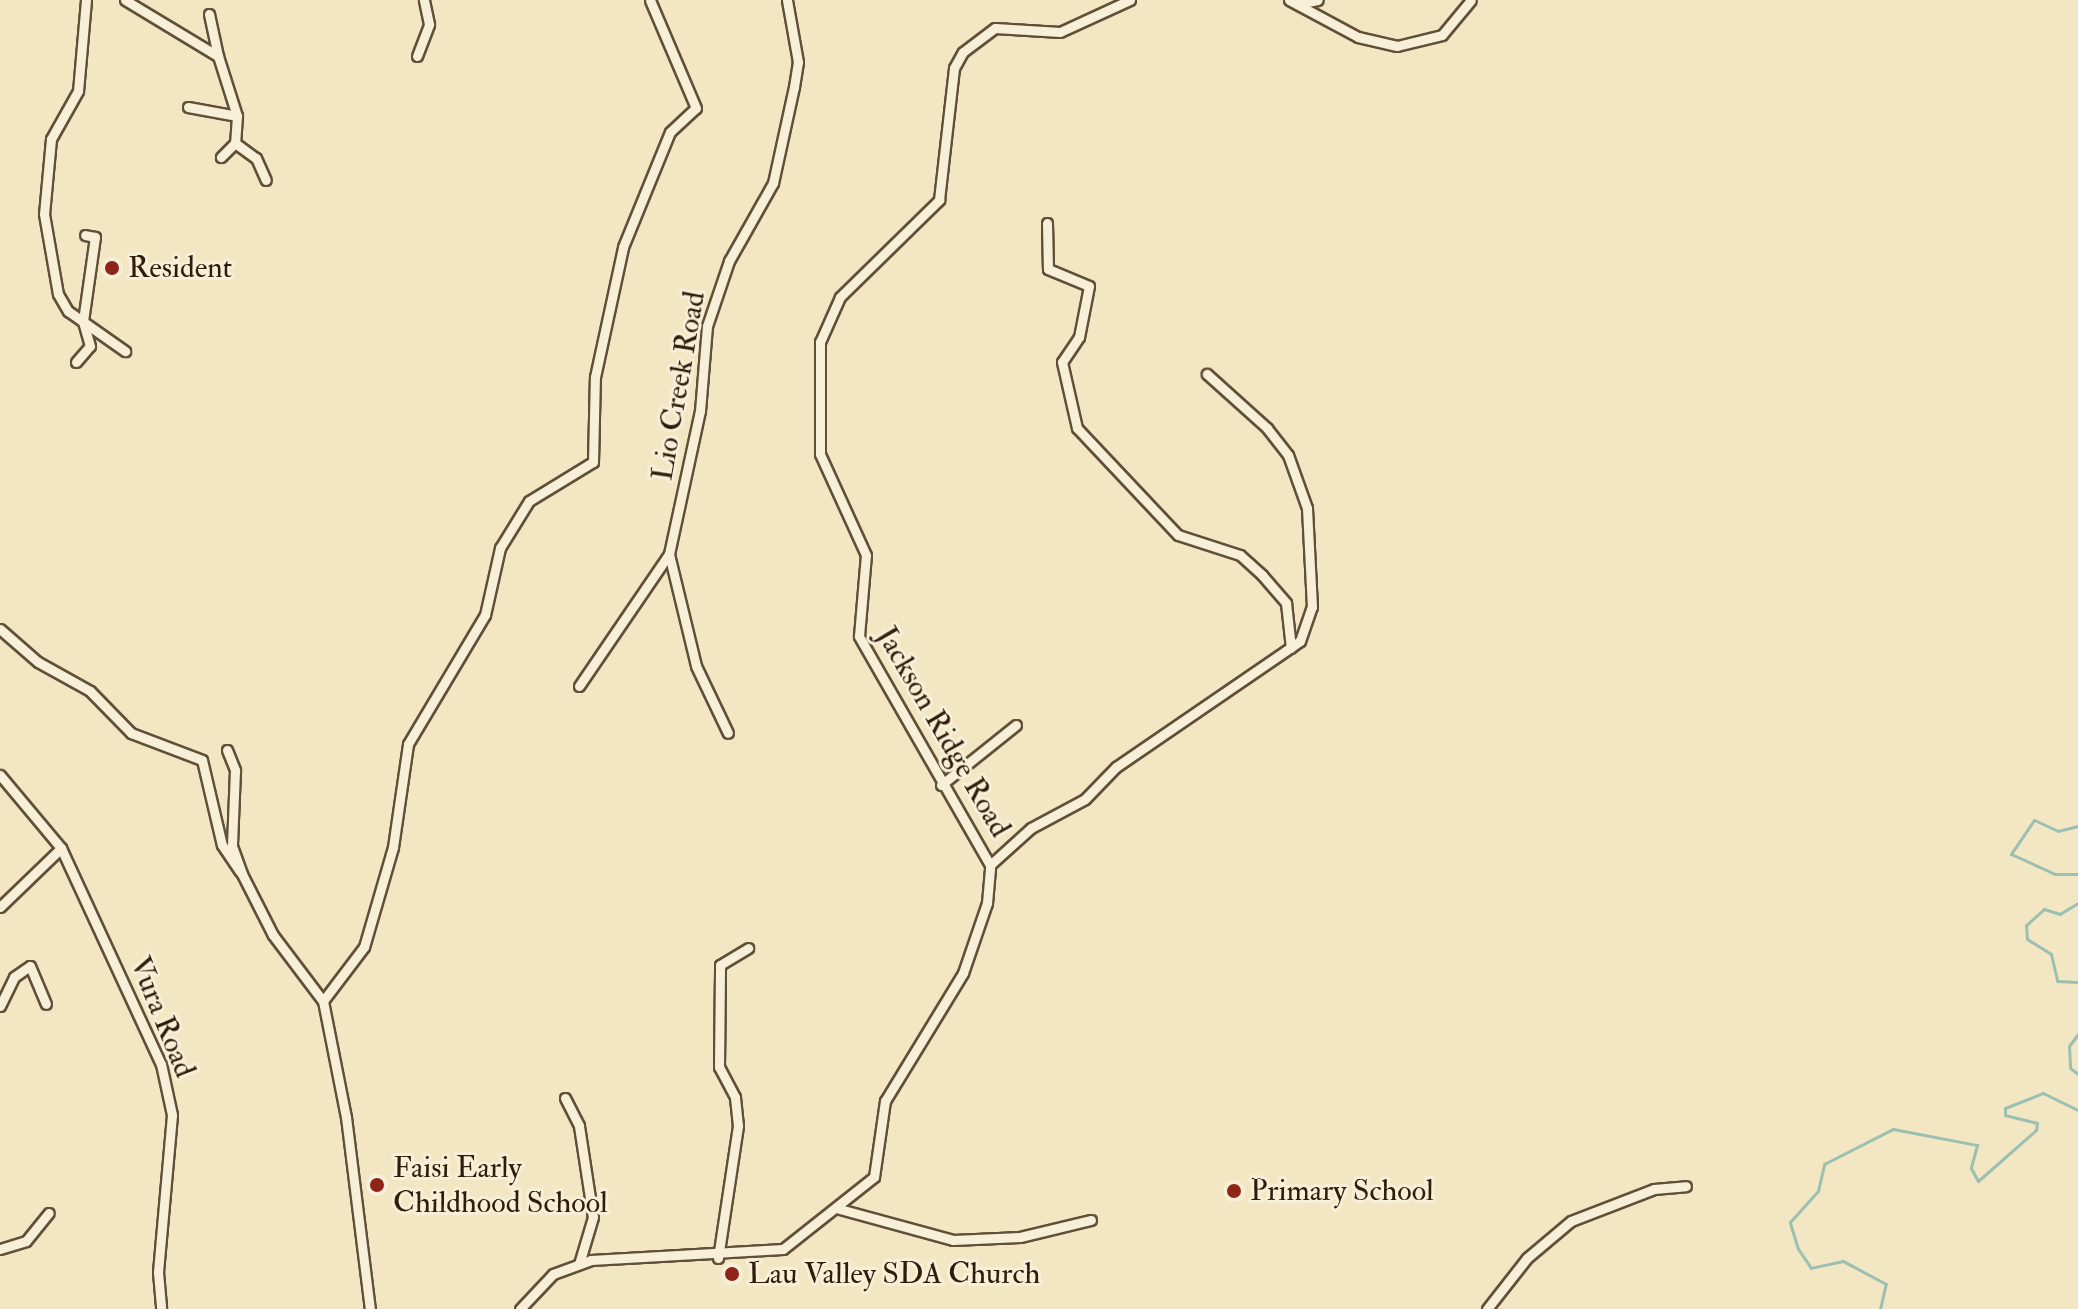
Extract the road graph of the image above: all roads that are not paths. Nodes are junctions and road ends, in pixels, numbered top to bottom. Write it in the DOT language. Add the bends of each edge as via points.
graph roads {
  1 [pos="86,0"];
  2 [pos="125,0"];
  3 [pos="424,0"];
  4 [pos="650,0"];
  5 [pos="787,0"];
  6 [pos="1130,0"];
  7 [pos="1318,0"];
  8 [pos="1471,0"];
  9 [pos="1293,2"];
  10 [pos="209,14"];
  11 [pos="218,56"];
  12 [pos="417,56"];
  13 [pos="188,107"];
  14 [pos="237,116"];
  15 [pos="235,143"];
  16 [pos="221,157"];
  17 [pos="266,180"];
  18 [pos="1047,223"];
  19 [pos="85,235"];
  20 [pos="83,321"];
  21 [pos="125,351"];
  22 [pos="76,362"];
  23 [pos="1207,374"];
  24 [pos="669,554"];
  25 [pos="0,629"];
  26 [pos="1291,648"];
  27 [pos="579,686"];
  28 [pos="1016,725"];
  29 [pos="728,733"];
  30 [pos="227,750"];
  31 [pos="0,775"];
  32 [pos="941,785"];
  33 [pos="61,848"];
  34 [pos="990,865"];
  35 [pos="242,874"];
  36 [pos="0,907"];
  37 [pos="748,948"];
  38 [pos="323,1001"];
  39 [pos="46,1004"];
  40 [pos="0,1006"];
  41 [pos="565,1098"];
  42 [pos="1686,1186"];
  43 [pos="836,1208"];
  44 [pos="49,1213"];
  45 [pos="1091,1220"];
  46 [pos="0,1249"];
  47 [pos="718,1258"];
  48 [pos="579,1264"];
  49 [pos="161,1309"];
  50 [pos="370,1309"];
  51 [pos="520,1309"];
  52 [pos="1487,1309"];
  1 -- 20 [label="street" via="78,91 51,139 44,214 58,294"];
  2 -- 11 [label="street"];
  3 -- 12 [label="street" via="429,24"];
  4 -- 38 [label="street" via="696,108 670,132 623,247 595,377 593,462 529,501 500,548 485,615 408,744 393,847 364,947"];
  5 -- 24 [label="street, Lio Creek Road" via="798,62 794,87 773,183 729,261 707,326 700,411"];
  6 -- 32 [label="street, Jackson Ridge Road" via="1060,32 995,28 963,52 954,68 939,200 840,297 820,342 820,454 866,555 859,636"];
  7 -- 9 [label="street"];
  8 -- 9 [label="street" via="1442,35 1397,46 1358,37"];
  10 -- 11 [label="street"];
  11 -- 14 [label="street"];
  13 -- 14 [label="street"];
  14 -- 15 [label="street"];
  15 -- 16 [label="street"];
  15 -- 17 [label="street" via="256,158"];
  18 -- 26 [label="street" via="1048,269 1089,286 1079,337 1062,362 1077,428 1178,535 1240,555 1262,575 1286,603"];
  19 -- 20 [label="street" via="95,237"];
  20 -- 21 [label="street"];
  20 -- 22 [label="street" via="90,346"];
  23 -- 26 [label="street" via="1281,446 1307,508 1312,607"];
  24 -- 27 [label="street"];
  24 -- 29 [label="street" via="696,666"];
  25 -- 35 [label="street" via="38,662 90,691 131,733 202,760 222,845"];
  26 -- 34 [label="street" via="1116,767 1085,799 1031,828"];
  28 -- 32 [label="street"];
  30 -- 35 [label="street" via="235,770 232,846"];
  31 -- 33 [label="street, Vura Road"];
  32 -- 34 [label="street, Jackson Ridge Road"];
  33 -- 36 [label="street"];
  33 -- 49 [label="street, Vura Road" via="161,1064 172,1115 158,1272"];
  34 -- 43 [label="street" via="987,903 963,973 885,1101 874,1177"];
  35 -- 38 [label="street" via="273,935"];
  37 -- 47 [label="street" via="720,965 719,1067 735,1097 738,1126"];
  38 -- 50 [label="street" via="346,1117"];
  39 -- 40 [label="street" via="30,966 14,977"];
  41 -- 48 [label="street" via="579,1126 593,1217"];
  42 -- 52 [label="street" via="1654,1189 1571,1221 1527,1258"];
  43 -- 45 [label="street" via="953,1240 1020,1237"];
  43 -- 47 [label="street" via="783,1249"];
  44 -- 46 [label="street" via="26,1241"];
  47 -- 48 [label="street"];
  48 -- 51 [label="street" via="553,1274"];
}
